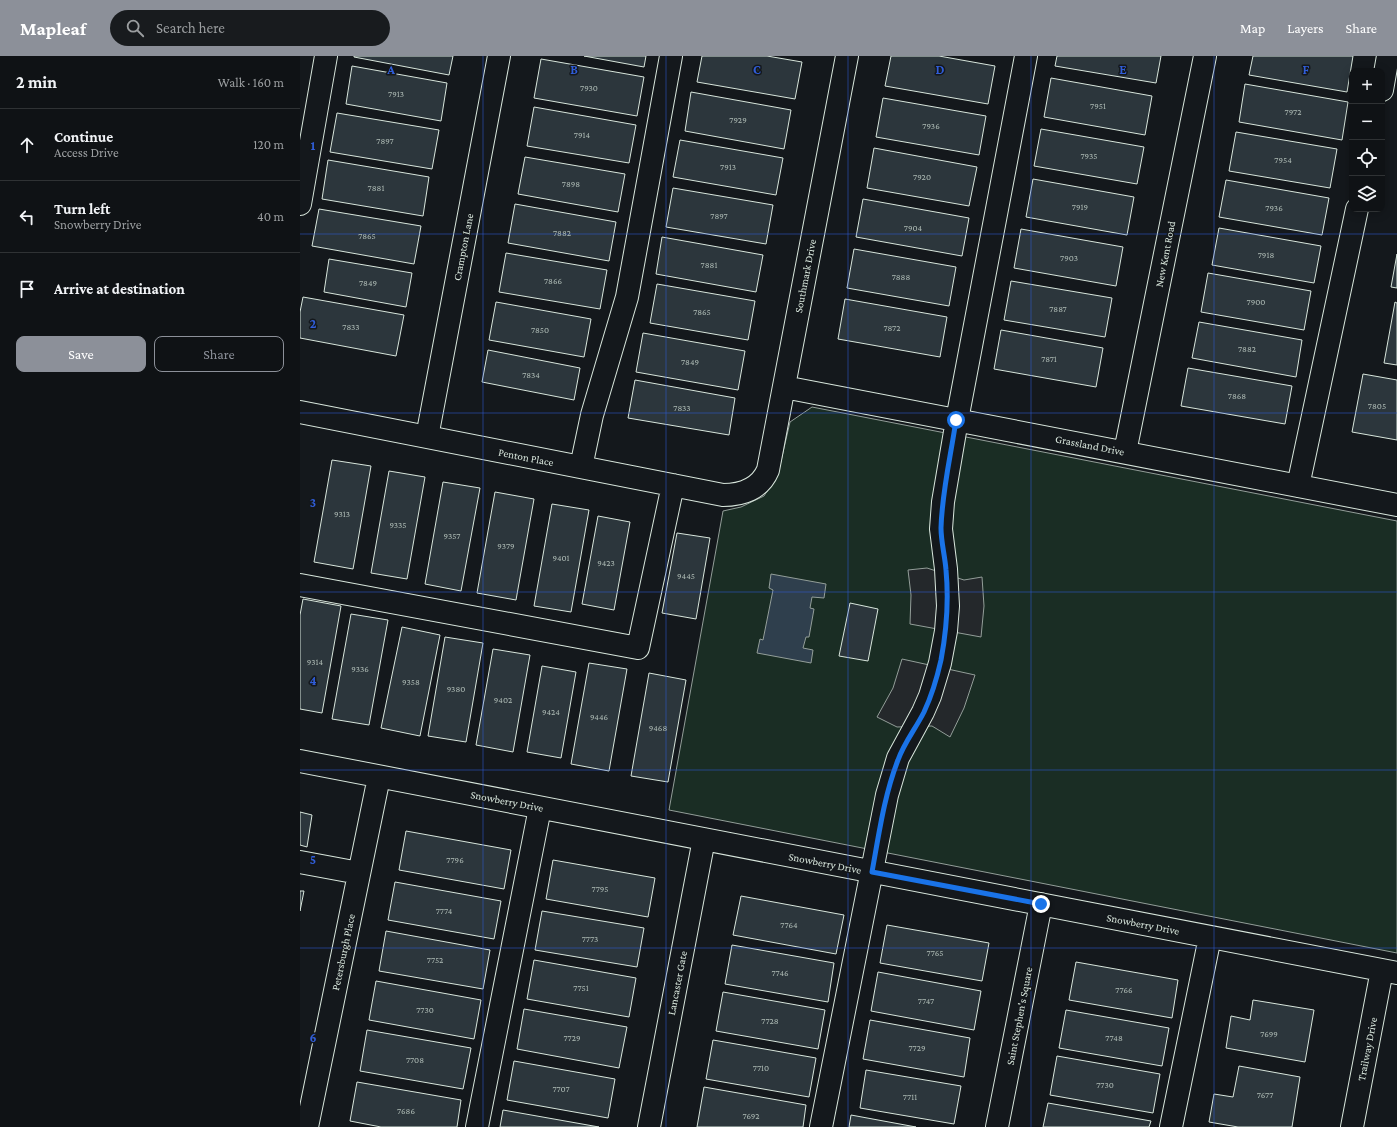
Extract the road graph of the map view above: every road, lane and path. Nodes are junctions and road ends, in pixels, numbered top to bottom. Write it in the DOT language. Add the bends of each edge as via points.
graph roads {
  1 [pos="326,56"];
  2 [pos="499,56"];
  3 [pos="671,56"];
  4 [pos="847,56"];
  5 [pos="1026,56"];
  6 [pos="1205,56"];
  7 [pos="1388,56"];
  8 [pos="1385,73"];
  9 [pos="300,204"];
  10 [pos="1357,212"];
  11 [pos="784,387"];
  12 [pos="300,412"];
  13 [pos="956,420"];
  14 [pos="427,437"];
  15 [pos="1125,452"];
  16 [pos="581,467"];
  17 [pos="673,485"];
  18 [pos="1298,486"];
  19 [pos="751,489"];
  20 [pos="1397,505"];
  21 [pos="300,584"];
  22 [pos="300,761"];
  23 [pos="379,777"];
  24 [pos="540,808"];
  25 [pos="704,840"];
  26 [pos="300,862"];
  27 [pos="872,872"];
  28 [pos="359,873"];
  29 [pos="1041,904"];
  30 [pos="1210,937"];
  31 [pos="1390,972"];
  32 [pos="308,1127"];
  33 [pos="477,1127"];
  34 [pos="649,1127"];
  35 [pos="821,1127"];
  36 [pos="997,1127"];
  37 [pos="1171,1127"];
  38 [pos="1352,1127"];
  1 -- 9 [label="street"];
  2 -- 14 [label="street, Crampton Lane"];
  3 -- 16 [label="street" via="628,297 592,415"];
  4 -- 11 [label="street, Southmark Drive"];
  5 -- 13 [label="street"];
  6 -- 15 [label="street, New Kent Road"];
  7 -- 8 [label="street"];
  10 -- 18 [label="street"];
  11 -- 13 [label="street, Grassland Drive"];
  11 -- 19 [label="street, Southmark Drive" via="768,470 763,479"];
  12 -- 14 [label="street, Penton Place"];
  13 -- 15 [label="street, Grassland Drive"];
  13 -- 27 [label="street" via="942,522 948,590 946,632 930,696 898,758 892,776"];
  14 -- 16 [label="street, Penton Place"];
  15 -- 18 [label="street, Grassland Drive"];
  16 -- 17 [label="street, Penton Place"];
  17 -- 19 [label="street, Penton Place" via="723,495"];
  17 -- 21 [label="street" via="638,648"];
  18 -- 20 [label="street, Grassland Drive"];
  22 -- 23 [label="street, Snowberry Drive"];
  23 -- 24 [label="street, Snowberry Drive"];
  23 -- 28 [label="street, Petersburgh Place"];
  24 -- 25 [label="street, Snowberry Drive"];
  24 -- 33 [label="street"];
  25 -- 27 [label="street, Snowberry Drive"];
  25 -- 34 [label="street, Lancaster Gate"];
  26 -- 28 [label="street"];
  27 -- 29 [label="street, Snowberry Drive"];
  27 -- 35 [label="street"];
  28 -- 32 [label="street, Petersburgh Place"];
  29 -- 30 [label="street, Snowberry Drive"];
  29 -- 36 [label="street, Saint Stephen's Square"];
  30 -- 31 [label="street, Snowberry Drive"];
  30 -- 37 [label="street"];
  31 -- 38 [label="street, Trailway Drive"];
}
